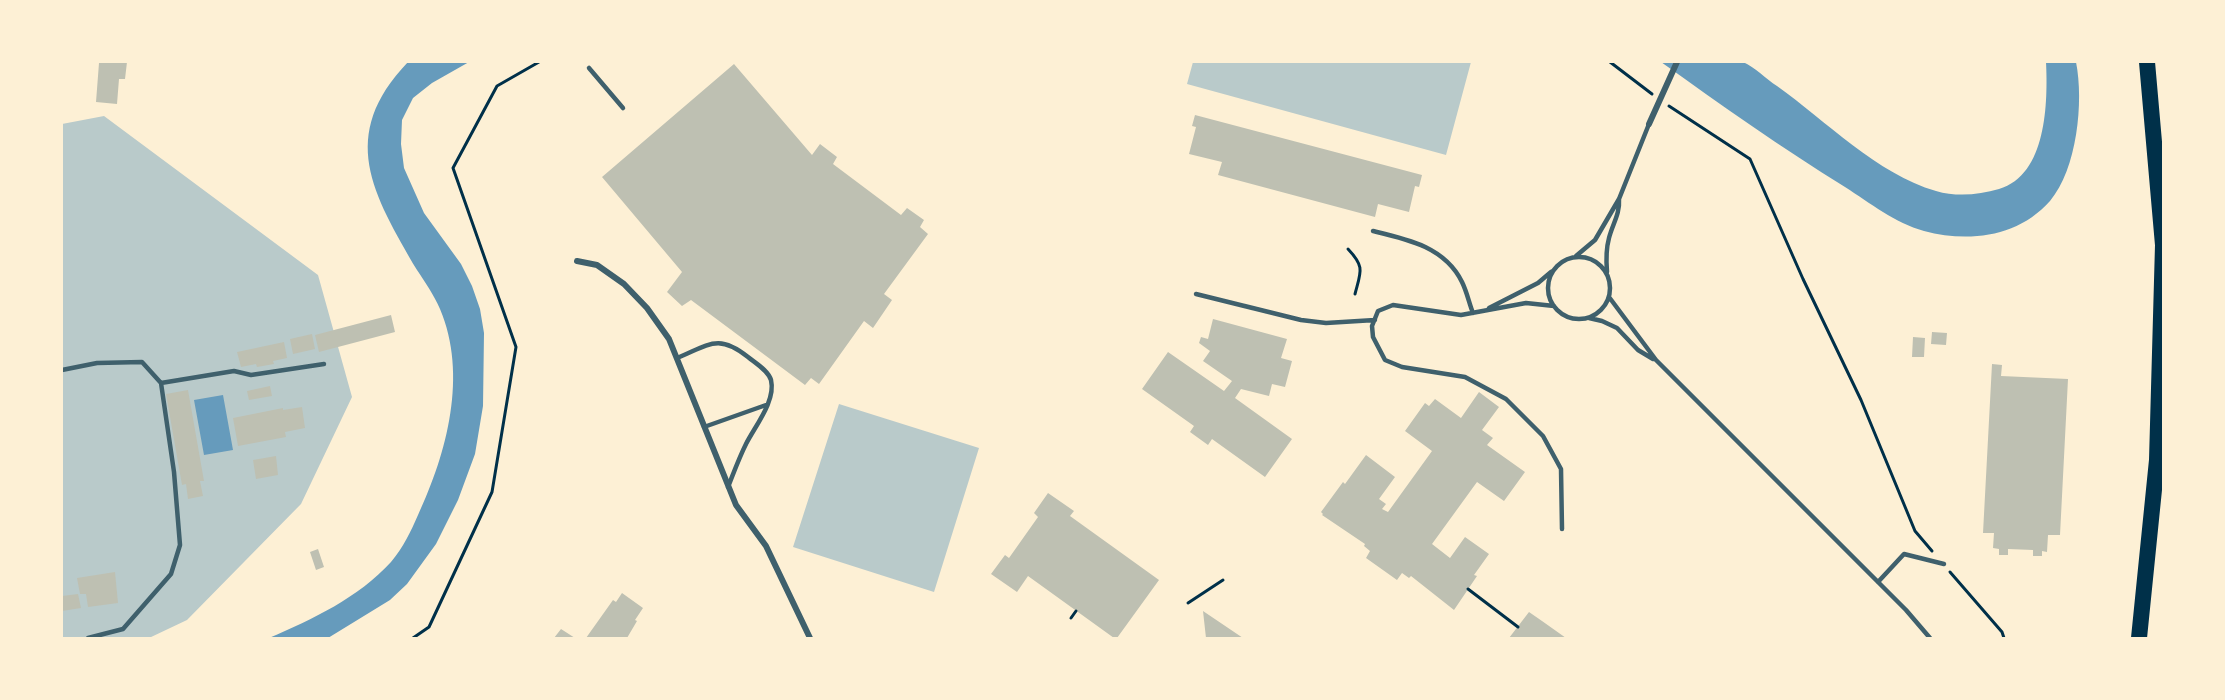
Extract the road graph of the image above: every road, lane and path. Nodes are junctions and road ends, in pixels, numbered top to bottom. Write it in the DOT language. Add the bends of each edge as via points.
graph roads {
  1 [pos="539,62"];
  2 [pos="1610,62"];
  3 [pos="1677,62"];
  4 [pos="2147,62"];
  5 [pos="589,68"];
  6 [pos="1660,100"];
  7 [pos="623,108"];
  8 [pos="1649,124"];
  9 [pos="1619,200"];
  10 [pos="1373,231"];
  11 [pos="1348,249"];
  12 [pos="1576,257"];
  13 [pos="577,261"];
  14 [pos="1555,268"];
  15 [pos="1607,275"];
  16 [pos="1196,294"];
  17 [pos="1355,294"];
  18 [pos="1609,297"];
  19 [pos="1554,306"];
  20 [pos="1484,311"];
  21 [pos="1473,313"];
  22 [pos="1588,317"];
  23 [pos="1375,320"];
  24 [pos="676,358"];
  25 [pos="1656,360"];
  26 [pos="324,364"];
  27 [pos="62,370"];
  28 [pos="161,383"];
  29 [pos="767,404"];
  30 [pos="704,427"];
  31 [pos="728,487"];
  32 [pos="1562,529"];
  33 [pos="1944,564"];
  34 [pos="1223,580"];
  35 [pos="1878,582"];
  36 [pos="1468,589"];
  37 [pos="1188,603"];
  38 [pos="1076,611"];
  39 [pos="1071,618"];
  40 [pos="1518,627"];
  41 [pos="88,639"];
  42 [pos="413,639"];
  43 [pos="810,639"];
  44 [pos="1930,639"];
  45 [pos="2004,639"];
  46 [pos="2139,639"];
  1 -- 42 [label="path" via="497,86 453,168 516,347 492,492 429,627"];
  2 -- 6 [label="path"];
  3 -- 6 [label="street"];
  4 -- 46 [label="highway" via="2163,245 2157,460"];
  5 -- 7 [label="lane"];
  6 -- 8 [label="street"];
  6 -- 33 [label="path" via="1750,159 1861,400 1915,531"];
  8 -- 9 [label="lane"];
  9 -- 12 [label="lane" via="1595,240"];
  9 -- 15 [label="lane" via="1620,212 1606,256"];
  10 -- 21 [label="lane" via="1407,239 1449,263 1462,282"];
  11 -- 17 [label="path" via="1360,262"];
  12 -- 14 [label="lane"];
  12 -- 15 [label="lane" via="1594,261"];
  13 -- 24 [label="street" via="597,265 624,284 669,339"];
  14 -- 19 [label="lane" via="1548,287"];
  14 -- 20 [label="lane" via="1538,283"];
  15 -- 18 [label="lane"];
  16 -- 23 [label="lane" via="1300,320"];
  18 -- 22 [label="lane" via="1597,313"];
  18 -- 25 [label="lane"];
  19 -- 20 [label="lane" via="1526,303"];
  19 -- 22 [label="lane" via="1569,317"];
  20 -- 21 [label="lane"];
  21 -- 23 [label="lane" via="1461,315 1393,305 1378,312"];
  22 -- 25 [label="lane" via="1617,328 1638,350"];
  23 -- 32 [label="lane" via="1373,337 1385,360 1402,367 1465,377 1506,399 1543,436 1561,469"];
  24 -- 29 [label="lane" via="716,342 734,346 771,380"];
  24 -- 30 [label="street"];
  25 -- 35 [label="lane"];
  26 -- 28 [label="lane" via="251,375 234,371"];
  27 -- 28 [label="lane" via="97,363 142,362"];
  28 -- 41 [label="lane" via="180,545 171,574 123,629"];
  29 -- 30 [label="lane"];
  29 -- 31 [label="lane"];
  30 -- 31 [label="street"];
  31 -- 43 [label="street" via="736,505 766,546"];
  33 -- 35 [label="lane" via="1904,554"];
  33 -- 45 [label="path"];
  34 -- 37 [label="path"];
  35 -- 44 [label="lane"];
  36 -- 40 [label="path"];
  38 -- 39 [label="path"];
}
